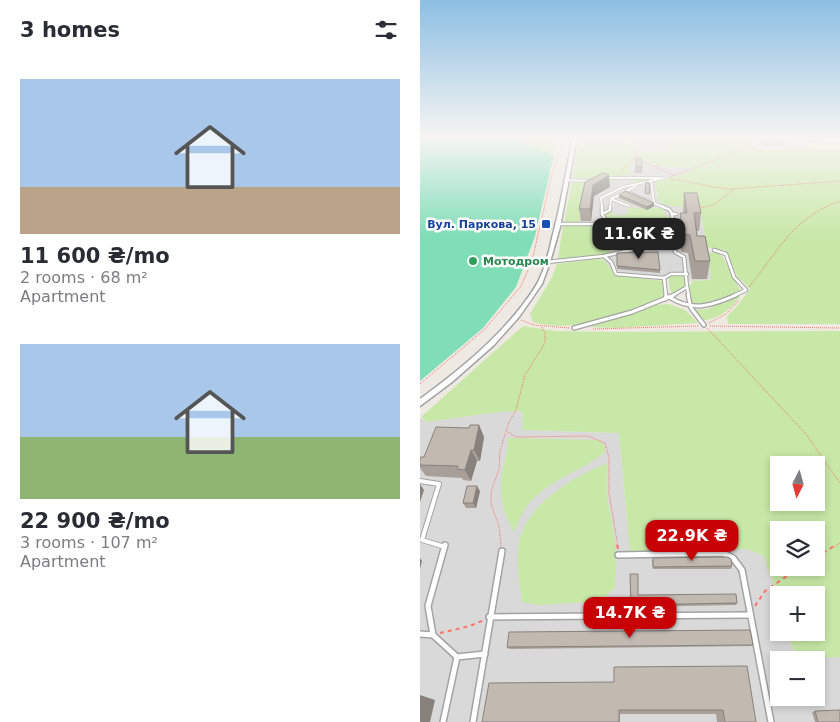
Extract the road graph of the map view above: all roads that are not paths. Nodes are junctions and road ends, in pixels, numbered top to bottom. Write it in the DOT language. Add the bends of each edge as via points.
graph roads {
  1 [pos="567,171"];
  2 [pos="648,178"];
  3 [pos="565,180"];
  4 [pos="594,180"];
  5 [pos="601,180"];
  6 [pos="651,182"];
  7 [pos="637,186"];
  8 [pos="626,190"];
  9 [pos="611,199"];
  10 [pos="654,203"];
  11 [pos="629,206"];
  12 [pos="602,214"];
  13 [pos="672,214"];
  14 [pos="676,214"];
  15 [pos="557,224"];
  16 [pos="604,224"];
  17 [pos="672,229"];
  18 [pos="657,248"];
  19 [pos="714,250"];
  20 [pos="604,256"];
  21 [pos="547,262"];
  22 [pos="687,274"];
  23 [pos="664,278"];
  24 [pos="687,287"];
  25 [pos="669,297"];
  26 [pos="665,298"];
  27 [pos="690,308"];
  28 [pos="704,325"];
  29 [pos="574,328"];
  30 [pos="420,403"];
  31 [pos="420,481"];
  32 [pos="502,551"];
  33 [pos="618,555"];
  34 [pos="749,615"];
  35 [pos="489,617"];
  36 [pos="420,634"];
  37 [pos="433,635"];
  38 [pos="485,654"];
  39 [pos="458,657"];
  40 [pos="443,722"];
  41 [pos="473,722"];
  42 [pos="771,722"];
  1 -- 3 [label="street"];
  2 -- 5 [label="lane"];
  2 -- 6 [label="lane"];
  2 -- 6 [label="lane" via="664,178"];
  3 -- 4 [label="lane"];
  3 -- 15 [label="street"];
  6 -- 7 [label="lane"];
  6 -- 10 [label="lane"];
  7 -- 8 [label="lane"];
  7 -- 12 [label="lane" via="618,187 601,198"];
  8 -- 9 [label="lane"];
  8 -- 10 [label="lane"];
  9 -- 11 [label="lane"];
  9 -- 12 [label="lane" via="610,210"];
  10 -- 13 [label="lane"];
  12 -- 16 [label="lane"];
  13 -- 14 [label="lane"];
  13 -- 17 [label="lane"];
  15 -- 16 [label="lane"];
  15 -- 21 [label="street"];
  16 -- 17 [label="lane" via="622,229"];
  17 -- 22 [label="lane" via="675,252 684,257"];
  18 -- 20 [label="lane"];
  19 -- 27 [label="lane" via="726,254 734,277 746,290 712,305"];
  20 -- 21 [label="lane"];
  20 -- 23 [label="lane" via="616,274"];
  21 -- 30 [label="street" via="542,280 498,338"];
  22 -- 23 [label="lane" via="671,274"];
  22 -- 24 [label="lane"];
  23 -- 26 [label="lane"];
  24 -- 25 [label="lane"];
  24 -- 27 [label="lane"];
  25 -- 26 [label="lane"];
  25 -- 27 [label="lane"];
  26 -- 29 [label="lane"];
  27 -- 28 [label="lane"];
  31 -- 37 [label="lane" via="439,484 422,540 445,545 428,606"];
  32 -- 35 [label="lane" via="501,572"];
  33 -- 34 [label="lane" via="723,552 742,570"];
  34 -- 35 [label="lane"];
  34 -- 42 [label="lane"];
  35 -- 38 [label="lane"];
  36 -- 37 [label="lane"];
  37 -- 39 [label="lane"];
  38 -- 39 [label="lane"];
  38 -- 41 [label="lane"];
  39 -- 40 [label="lane"];
}
